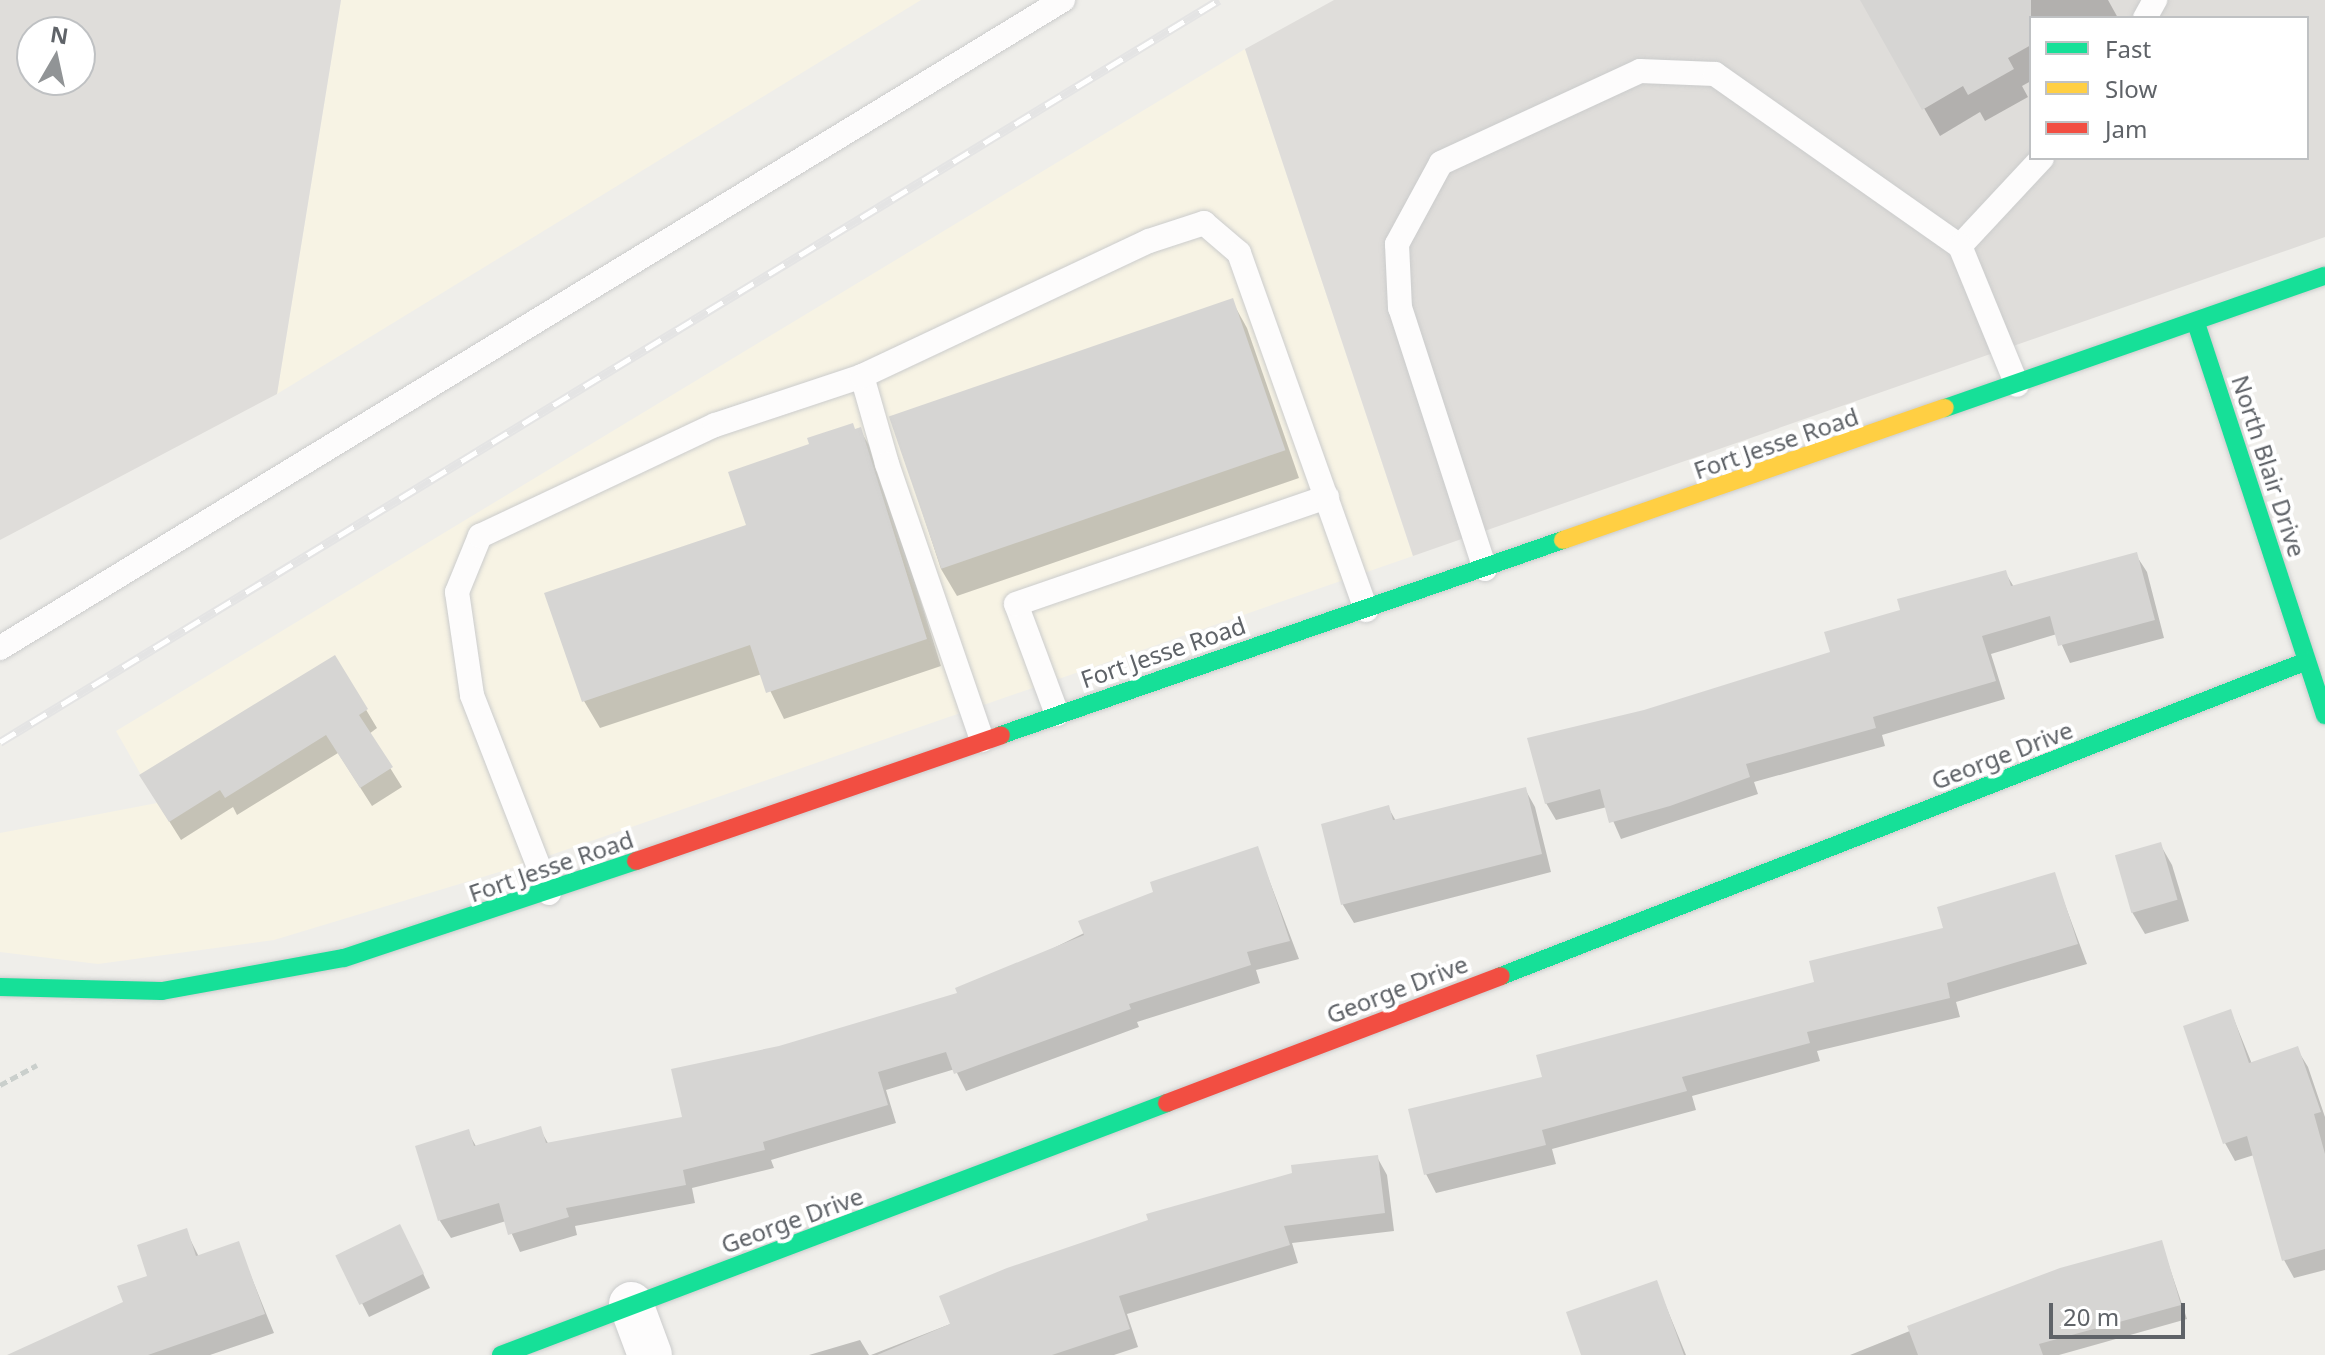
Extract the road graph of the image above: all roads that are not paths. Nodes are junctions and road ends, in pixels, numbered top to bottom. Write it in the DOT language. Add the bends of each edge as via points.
graph roads {
  1 [pos="1063,0"];
  2 [pos="2040,160"];
  3 [pos="1960,246"];
  4 [pos="2325,276"];
  5 [pos="2196,323"];
  6 [pos="862,376"];
  7 [pos="2017,385"];
  8 [pos="1327,497"];
  9 [pos="1485,569"];
  10 [pos="1366,610"];
  11 [pos="0,648"];
  12 [pos="2307,661"];
  13 [pos="1057,714"];
  14 [pos="2325,715"];
  15 [pos="982,740"];
  16 [pos="549,893"];
  17 [pos="0,987"];
  18 [pos="631,1304"];
  19 [pos="501,1355"];
  20 [pos="650,1355"];
  1 -- 11 [label="lane"];
  2 -- 3 [label="lane"];
  3 -- 7 [label="lane"];
  3 -- 9 [label="lane" via="1715,74 1640,71 1441,163 1397,244 1400,308"];
  4 -- 5 [label="street, Fort Jesse Road"];
  5 -- 7 [label="street, Fort Jesse Road"];
  5 -- 12 [label="street, North Blair Drive"];
  6 -- 8 [label="lane" via="1149,241 1204,223 1239,253"];
  6 -- 15 [label="lane"];
  6 -- 16 [label="lane" via="715,425 480,536 457,592 472,695"];
  7 -- 9 [label="street, Fort Jesse Road"];
  8 -- 10 [label="lane"];
  8 -- 13 [label="lane" via="1016,604"];
  9 -- 10 [label="street, Fort Jesse Road"];
  10 -- 13 [label="street, Fort Jesse Road"];
  12 -- 14 [label="street, North Blair Drive"];
  12 -- 18 [label="street, George Drive" via="1454,994"];
  13 -- 15 [label="street, Fort Jesse Road"];
  15 -- 16 [label="street, Fort Jesse Road"];
  16 -- 17 [label="street, Fort Jesse Road" via="427,934 260,975 162,991"];
  18 -- 19 [label="street, George Drive"];
  18 -- 20 [label="street"];
}
